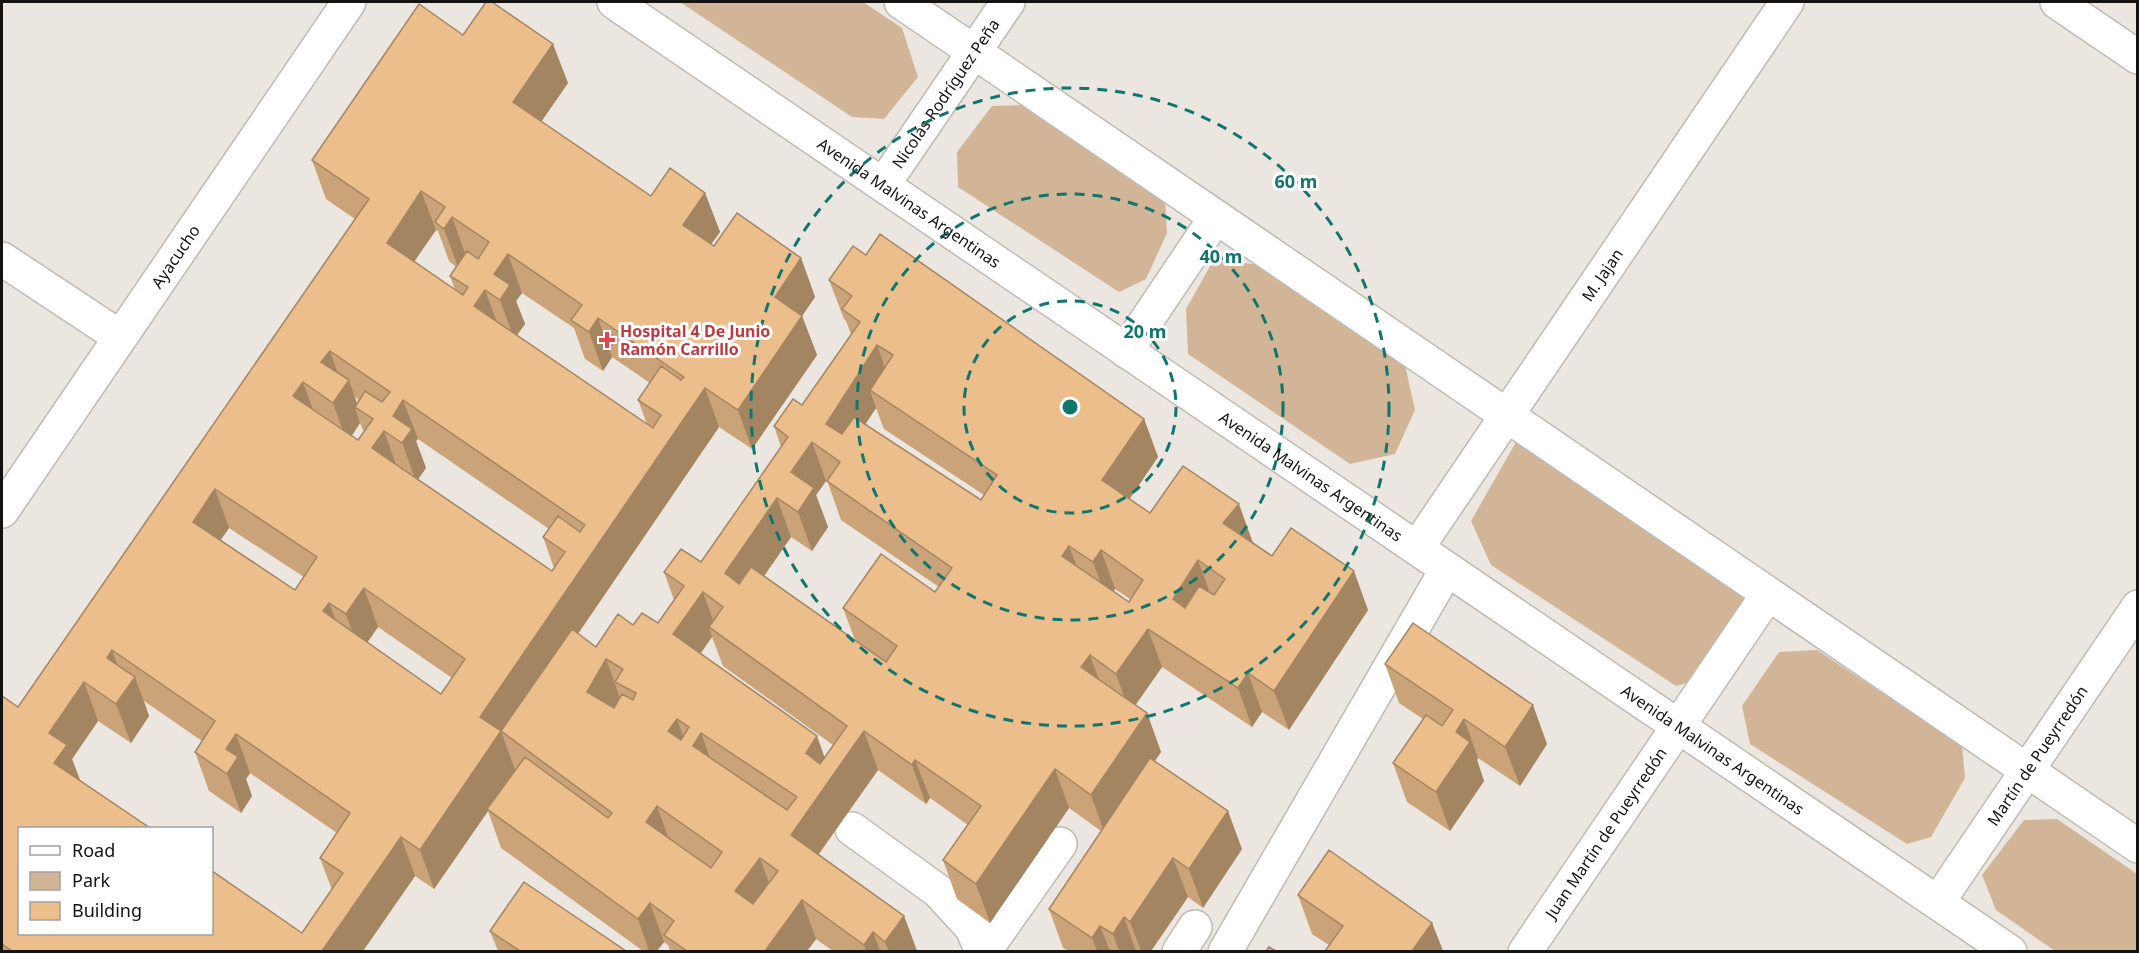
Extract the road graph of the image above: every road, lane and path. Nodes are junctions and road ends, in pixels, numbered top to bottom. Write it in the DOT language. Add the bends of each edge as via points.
graph roads {
  1 [pos="348,2"];
  2 [pos="614,2"];
  3 [pos="901,2"];
  4 [pos="1008,2"];
  5 [pos="1787,2"];
  6 [pos="2057,2"];
  7 [pos="974,51"];
  8 [pos="2138,57"];
  9 [pos="884,185"];
  10 [pos="1216,217"];
  11 [pos="2,259"];
  12 [pos="120,337"];
  13 [pos="1126,351"];
  14 [pos="1506,415"];
  15 [pos="2,511"];
  16 [pos="1416,548"];
  17 [pos="1447,568"];
  18 [pos="1768,594"];
  19 [pos="2138,607"];
  20 [pos="1678,726"];
  21 [pos="2026,770"];
  22 [pos="852,829"];
  23 [pos="1060,844"];
  24 [pos="2138,846"];
  25 [pos="1938,902"];
  26 [pos="983,951"];
  27 [pos="1225,951"];
  28 [pos="1526,951"];
  29 [pos="2010,951"];
  1 -- 12 [label="main road, Ayacucho"];
  2 -- 9 [label="main road, Avenida Malvinas Argentinas"];
  3 -- 7 [label="main road"];
  4 -- 7 [label="main road, Nicolás Rodríguez Peña"];
  5 -- 14 [label="main road, M. Jajan"];
  6 -- 8 [label="main road"];
  7 -- 9 [label="main road, Nicolás Rodríguez Peña"];
  7 -- 10 [label="main road"];
  9 -- 13 [label="main road, Avenida Malvinas Argentinas"];
  10 -- 13 [label="main road"];
  10 -- 14 [label="main road"];
  11 -- 12 [label="main road"];
  12 -- 15 [label="main road, Ayacucho"];
  13 -- 16 [label="main road, Avenida Malvinas Argentinas"];
  14 -- 16 [label="main road, M. Jajan"];
  14 -- 18 [label="main road"];
  16 -- 17 [label="main road, Avenida Malvinas Argentinas"];
  17 -- 20 [label="main road, Avenida Malvinas Argentinas"];
  17 -- 27 [label="main road"];
  18 -- 20 [label="main road, Juan Martín de Pueyrredón"];
  18 -- 21 [label="main road"];
  19 -- 21 [label="main road, Martín de Pueyrredón"];
  20 -- 25 [label="main road, Avenida Malvinas Argentinas"];
  20 -- 28 [label="main road, Juan Martín de Pueyrredón"];
  21 -- 24 [label="main road"];
  21 -- 25 [label="main road, Martín de Pueyrredón"];
  22 -- 26 [label="main road" via="938,891 972,928"];
  23 -- 26 [label="main road"];
  25 -- 29 [label="main road, Avenida Malvinas Argentinas"];
}
